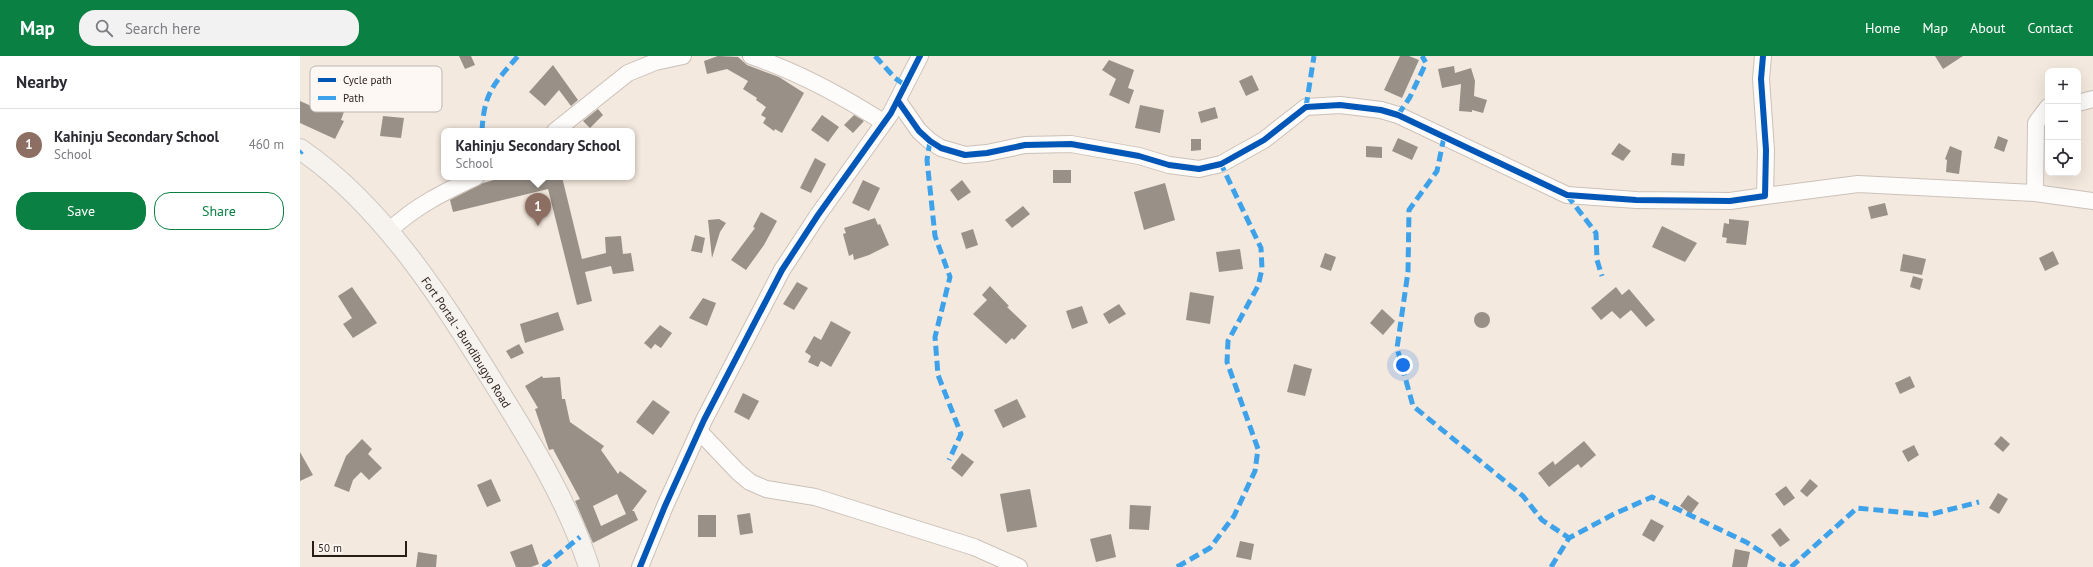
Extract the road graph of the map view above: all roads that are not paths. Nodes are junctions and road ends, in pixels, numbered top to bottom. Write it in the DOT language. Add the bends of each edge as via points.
graph roads {
  1 [pos="683,56"];
  2 [pos="751,56"];
  3 [pos="920,56"];
  4 [pos="1763,56"];
  5 [pos="2093,99"];
  6 [pos="898,102"];
  7 [pos="2081,102"];
  8 [pos="2045,111"];
  9 [pos="883,122"];
  10 [pos="559,128"];
  11 [pos="300,149"];
  12 [pos="470,180"];
  13 [pos="2035,193"];
  14 [pos="1765,196"];
  15 [pos="2093,201"];
  16 [pos="389,231"];
  17 [pos="699,432"];
  18 [pos="590,567"];
  19 [pos="640,567"];
  20 [pos="1019,567"];
  1 -- 10 [label="street" via="654,62 628,73"];
  2 -- 9 [label="street" via="789,70"];
  3 -- 6 [label="street"];
  4 -- 14 [label="street" via="1761,79 1766,150"];
  5 -- 7 [label="street"];
  6 -- 9 [label="street"];
  6 -- 14 [label="street" via="930,141 946,150 966,155 1025,145 1071,144 1199,169 1221,164 1264,140 1306,106 1334,104 1381,110 1398,115 1567,195 1636,200 1730,201"];
  8 -- 13 [label="street" via="2036,123"];
  9 -- 17 [label="street" via="782,270"];
  11 -- 16 [label="main road, Fort Portal - Bundibugyo Road" via="344,185"];
  12 -- 16 [label="street" via="431,198 406,214"];
  13 -- 14 [label="street" via="1858,184"];
  13 -- 15 [label="street"];
  16 -- 18 [label="main road, Fort Portal - Bundibugyo Road" via="425,278 512,411 580,537"];
  17 -- 19 [label="street"];
  17 -- 20 [label="street" via="738,472 766,489 815,497 974,547"];
}
